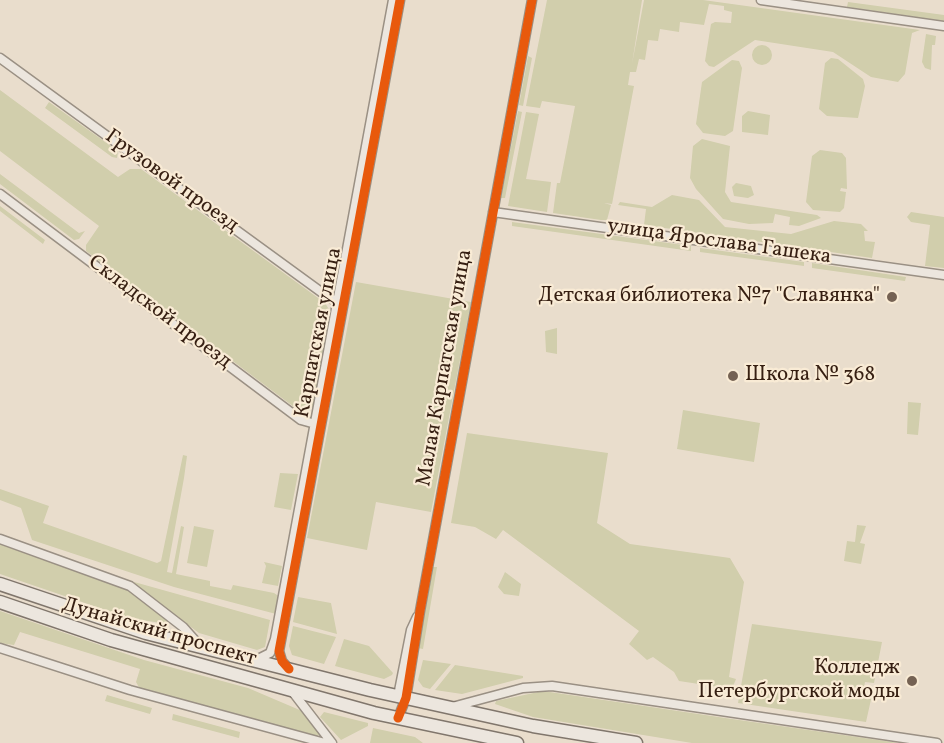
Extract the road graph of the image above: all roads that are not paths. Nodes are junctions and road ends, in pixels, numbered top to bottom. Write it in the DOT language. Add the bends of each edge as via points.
graph roads {
  1 [pos="393,0"];
  2 [pos="400,0"];
  3 [pos="532,0"];
  4 [pos="761,0"];
  5 [pos="944,26"];
  6 [pos="0,58"];
  7 [pos="0,194"];
  8 [pos="493,212"];
  9 [pos="944,275"];
  10 [pos="340,303"];
  11 [pos="318,425"];
  12 [pos="0,539"];
  13 [pos="0,584"];
  14 [pos="0,602"];
  15 [pos="200,646"];
  16 [pos="0,648"];
  17 [pos="255,660"];
  18 [pos="289,669"];
  19 [pos="292,691"];
  20 [pos="402,697"];
  21 [pos="451,708"];
  22 [pos="398,718"];
  23 [pos="325,740"];
  24 [pos="332,743"];
  25 [pos="517,743"];
  26 [pos="636,743"];
  27 [pos="937,743"];
  1 -- 10 [label="street, Карпатская улица"];
  2 -- 10 [label="street, Карпатская улица"];
  3 -- 8 [label="street, Малая Карпатская улица"];
  4 -- 5 [label="street"];
  6 -- 10 [label="street, Грузовой проезд"];
  7 -- 11 [label="street, Складской проезд" via="301,420"];
  8 -- 9 [label="street, улица Ярослава Гашека"];
  8 -- 20 [label="street, Малая Карпатская улица" via="420,611 411,630"];
  10 -- 11 [label="street, Карпатская улица"];
  11 -- 17 [label="street, Карпатская улица" via="272,649 267,656"];
  11 -- 18 [label="street, Карпатская улица" via="279,651"];
  12 -- 15 [label="street" via="130,586 183,627"];
  13 -- 15 [label="main road, Дунайский проспект" via="116,624"];
  14 -- 19 [label="main road, Дунайский проспект" via="111,640"];
  15 -- 17 [label="main road, Дунайский проспект"];
  16 -- 23 [label="street" via="130,690"];
  17 -- 18 [label="main road, Дунайский проспект"];
  18 -- 20 [label="main road, Дунайский проспект"];
  19 -- 22 [label="main road, Дунайский проспект"];
  19 -- 23 [label="street"];
  20 -- 21 [label="main road, Дунайский проспект"];
  20 -- 22 [label="main road, Малая Карпатская улица"];
  21 -- 26 [label="main road, Дунайский проспект"];
  21 -- 27 [label="street" via="523,688 552,686"];
  22 -- 25 [label="main road, Дунайский проспект"];
  23 -- 24 [label="street"];
}
